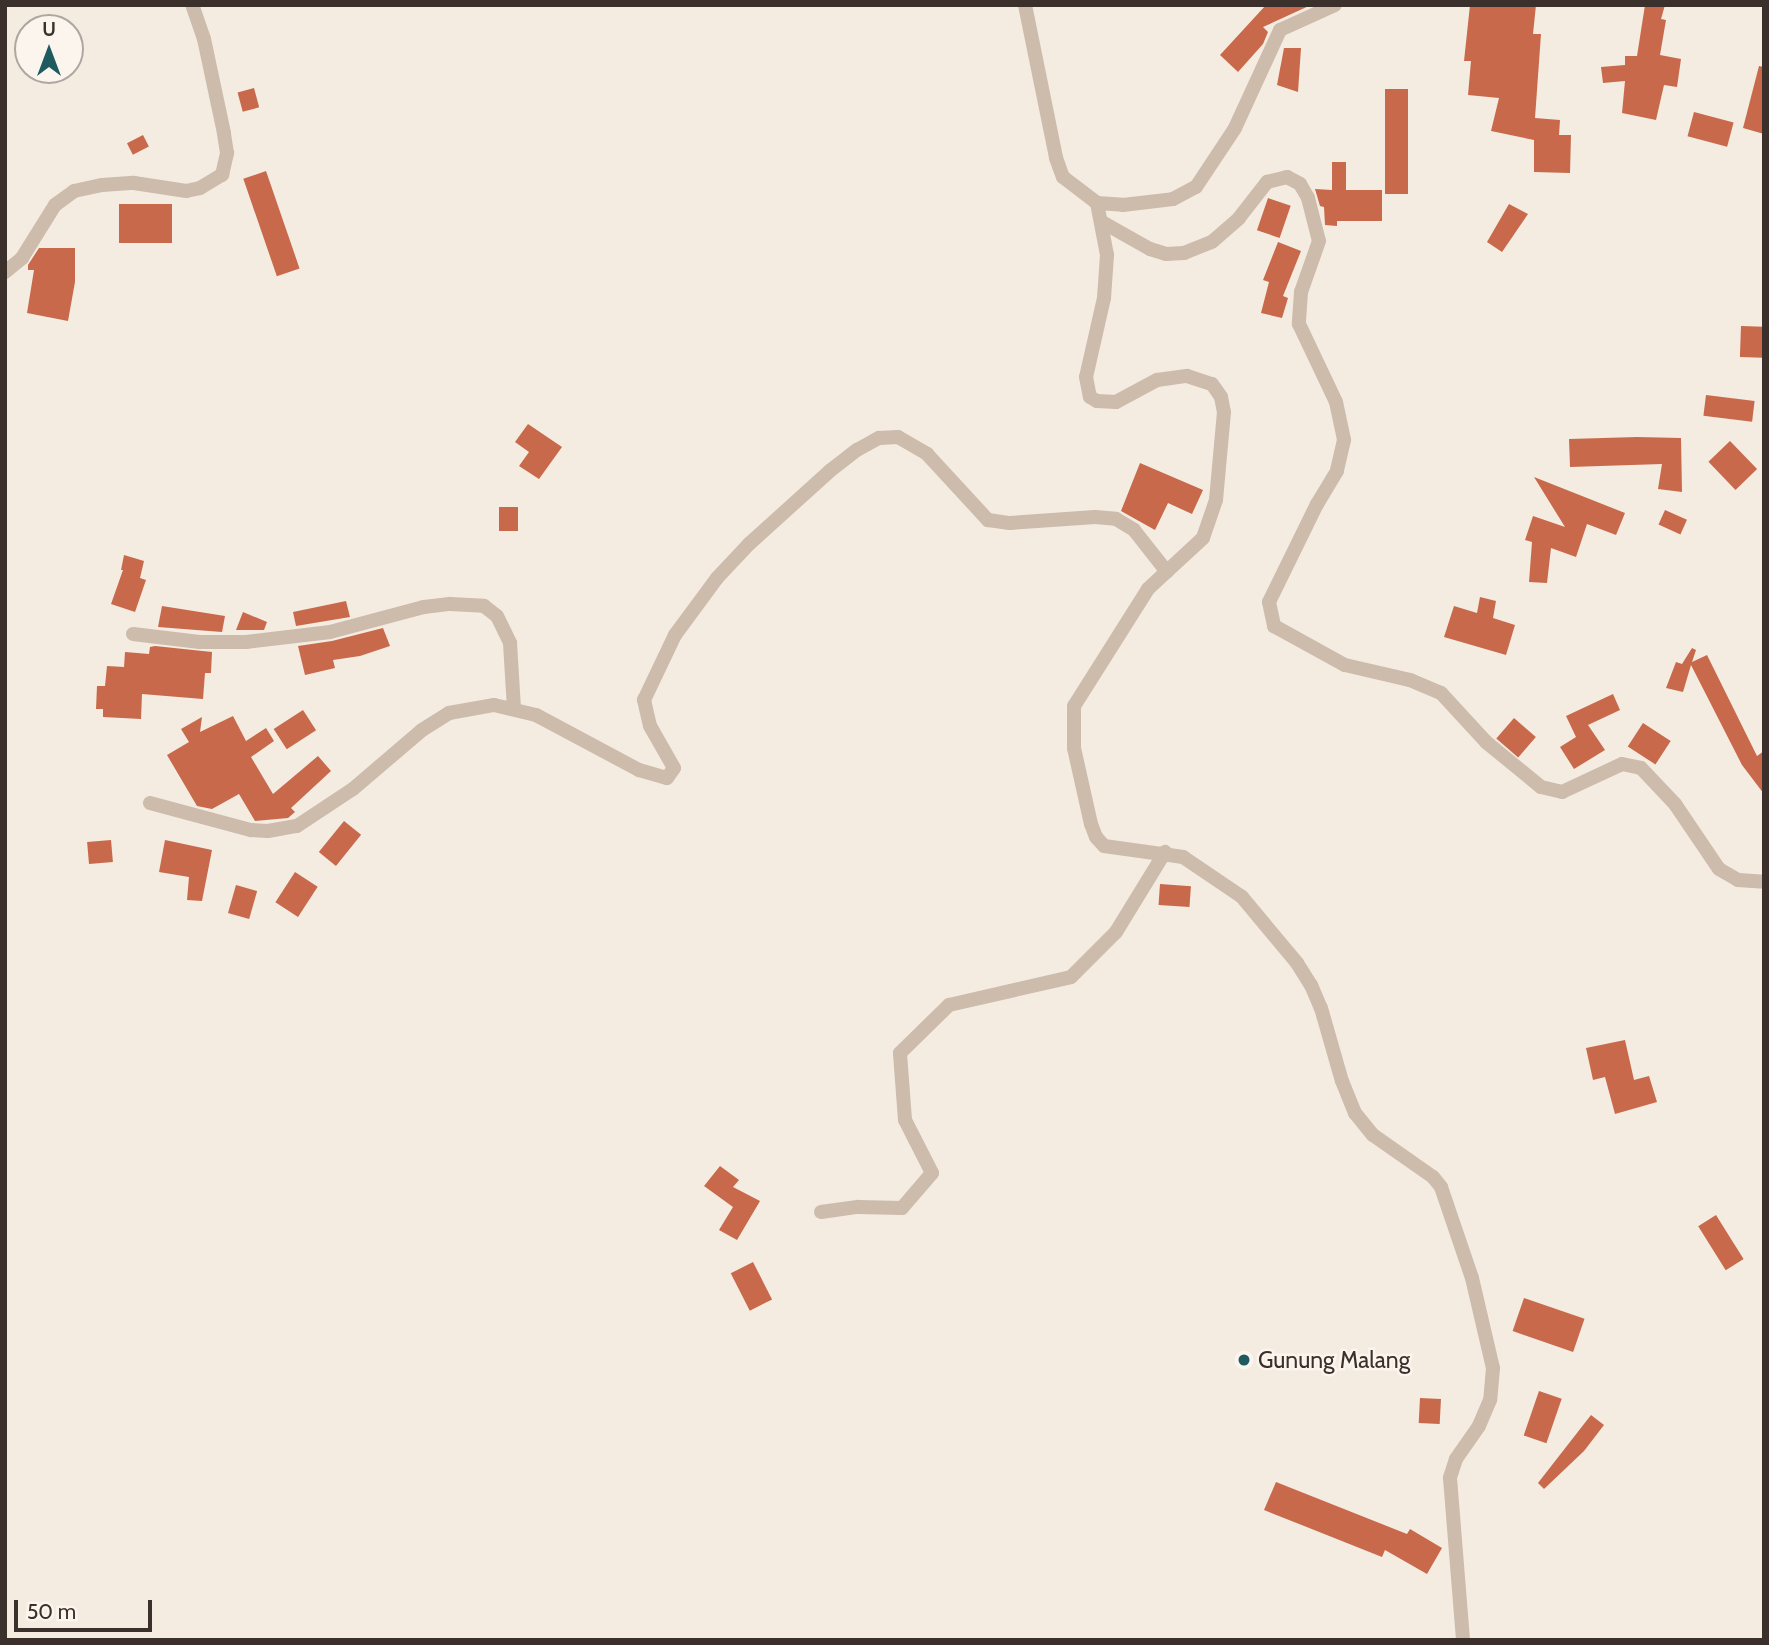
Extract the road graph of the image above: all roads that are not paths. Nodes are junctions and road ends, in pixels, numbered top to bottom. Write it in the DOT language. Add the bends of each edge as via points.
graph roads {
  1 [pos="192,5"];
  2 [pos="1025,5"];
  3 [pos="1335,5"];
  4 [pos="1097,202"];
  5 [pos="1102,222"];
  6 [pos="5,272"];
  7 [pos="1167,572"];
  8 [pos="132,634"];
  9 [pos="514,708"];
  10 [pos="150,803"];
  11 [pos="1165,852"];
  12 [pos="1764,882"];
  13 [pos="821,1212"];
  14 [pos="1463,1640"];
  1 -- 6 [label="street" via="224,133 227,153 222,174 186,191 134,183 74,191 55,205 22,258"];
  2 -- 4 [label="street" via="1060,171 1066,181"];
  3 -- 4 [label="street" via="1280,30 1235,128 1189,192 1153,203"];
  4 -- 5 [label="street"];
  5 -- 7 [label="street" via="1106,274 1088,362 1090,397 1116,402 1157,380 1187,376 1212,383 1223,403 1212,517 1193,551"];
  5 -- 12 [label="street" via="1150,249 1184,253 1213,241 1239,218 1267,182 1287,177 1300,184 1319,241 1301,292 1298,324 1336,402 1344,440 1337,471 1273,592 1269,609 1274,626 1345,665 1410,680 1441,693 1486,742 1541,787 1562,792 1622,764 1641,768 1675,804 1718,869 1738,880"];
  7 -- 9 [label="street" via="1135,530 1116,519 988,520 927,454 898,437 879,438 831,470 749,544 675,635 644,700 650,726 674,768 667,778 639,770"];
  7 -- 11 [label="street" via="1148,589 1086,684 1071,723 1098,841 1118,850"];
  8 -- 9 [label="street" via="246,642 330,632 424,607 484,606 497,616 510,643"];
  9 -- 10 [label="street" via="471,707 449,713 323,811 283,830 251,830"];
  11 -- 13 [label="street" via="1116,932 1071,977 949,1005 900,1053 905,1120 932,1172 902,1208"];
  11 -- 14 [label="street" via="1182,857 1242,897 1297,963 1321,1008 1355,1114 1373,1135 1441,1186 1472,1278 1493,1368 1490,1400 1450,1478"];
}
